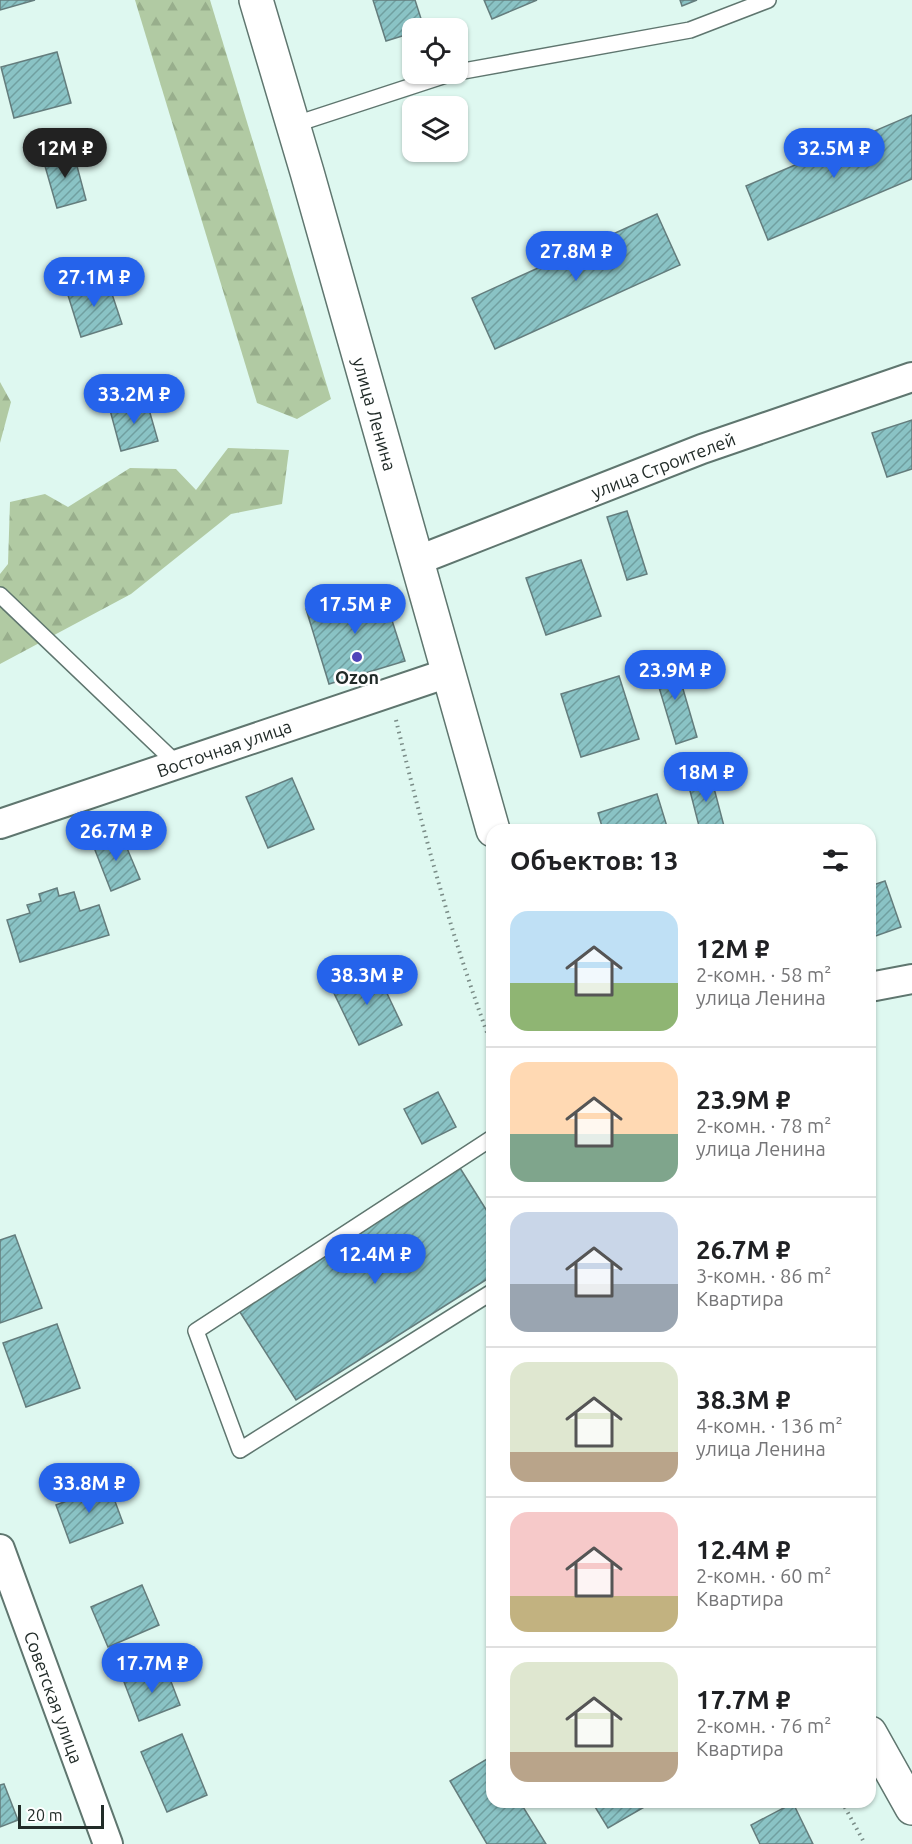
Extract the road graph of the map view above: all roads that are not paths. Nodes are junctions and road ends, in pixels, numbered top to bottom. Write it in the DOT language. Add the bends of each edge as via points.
graph roads {
  1 [pos="256,0"];
  2 [pos="768,0"];
  3 [pos="468,70"];
  4 [pos="418,84"];
  5 [pos="293,125"];
  6 [pos="912,377"];
  7 [pos="416,561"];
  8 [pos="0,595"];
  9 [pos="448,673"];
  10 [pos="177,764"];
  11 [pos="0,824"];
  12 [pos="491,824"];
  13 [pos="912,979"];
  14 [pos="876,986"];
  15 [pos="486,1142"];
  16 [pos="486,1296"];
  17 [pos="0,1549"];
  18 [pos="876,1744"];
  19 [pos="912,1808"];
  20 [pos="108,1844"];
  1 -- 5 [label="street, улица Ленина"];
  2 -- 3 [label="lane" via="690,30"];
  4 -- 5 [label="lane"];
  5 -- 7 [label="street, улица Ленина"];
  6 -- 7 [label="street, улица Строителей" via="702,449"];
  7 -- 9 [label="street, улица Ленина"];
  8 -- 10 [label="lane"];
  9 -- 10 [label="street, Восточная улица"];
  9 -- 12 [label="street, улица Ленина"];
  10 -- 11 [label="street, Восточная улица"];
  13 -- 14 [label="street"];
  15 -- 16 [label="lane" via="196,1331 240,1450"];
  17 -- 20 [label="street, Советская улица"];
  18 -- 19 [label="street"];
}
